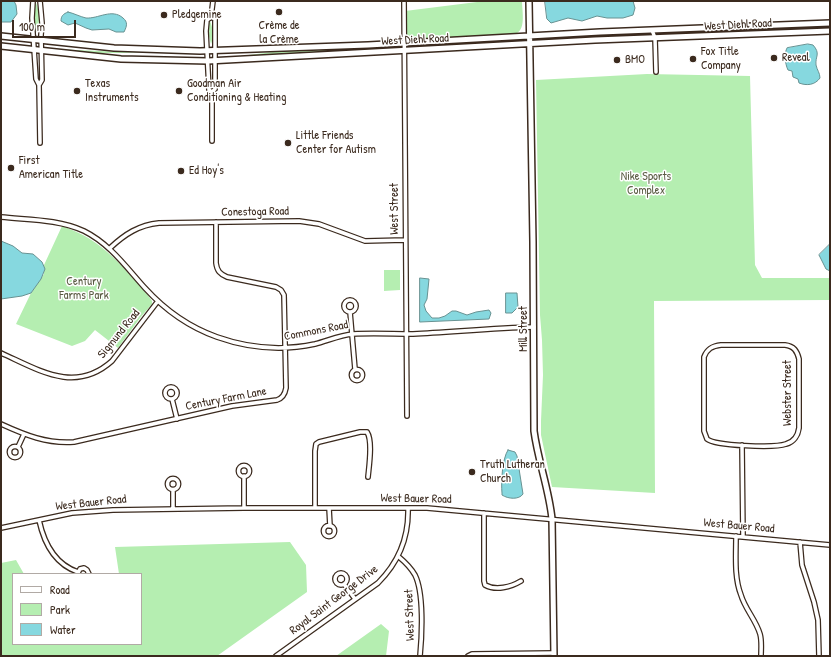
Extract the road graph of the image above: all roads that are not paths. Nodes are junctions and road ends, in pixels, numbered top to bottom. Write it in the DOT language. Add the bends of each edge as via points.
graph roads {
  1 [pos="34,1"];
  2 [pos="40,1"];
  3 [pos="214,1"];
  4 [pos="404,1"];
  5 [pos="529,1"];
  6 [pos="211,17"];
  7 [pos="830,23"];
  8 [pos="652,30"];
  9 [pos="830,31"];
  10 [pos="1,36"];
  11 [pos="529,36"];
  12 [pos="655,38"];
  13 [pos="33,40"];
  14 [pos="41,41"];
  15 [pos="404,43"];
  16 [pos="529,44"];
  17 [pos="1,46"];
  18 [pos="34,50"];
  19 [pos="42,50"];
  20 [pos="207,51"];
  21 [pos="215,51"];
  22 [pos="404,51"];
  23 [pos="208,61"];
  24 [pos="215,61"];
  25 [pos="656,72"];
  26 [pos="39,85"];
  27 [pos="212,92"];
  28 [pos="212,141"];
  29 [pos="40,143"];
  30 [pos="1,217"];
  31 [pos="216,222"];
  32 [pos="406,240"];
  33 [pos="110,248"];
  34 [pos="158,301"];
  35 [pos="350,312"];
  36 [pos="534,327"];
  37 [pos="352,334"];
  38 [pos="406,334"];
  39 [pos="285,348"];
  40 [pos="1,353"];
  41 [pos="356,370"];
  42 [pos="172,399"];
  43 [pos="406,416"];
  44 [pos="177,419"];
  45 [pos="1,424"];
  46 [pos="24,434"];
  47 [pos="742,445"];
  48 [pos="18,447"];
  49 [pos="244,476"];
  50 [pos="368,477"];
  51 [pos="173,490"];
  52 [pos="244,508"];
  53 [pos="315,508"];
  54 [pos="329,508"];
  55 [pos="408,508"];
  56 [pos="173,509"];
  57 [pos="484,513"];
  58 [pos="552,519"];
  59 [pos="39,520"];
  60 [pos="330,526"];
  61 [pos="1,528"];
  62 [pos="736,536"];
  63 [pos="743,537"];
  64 [pos="800,542"];
  65 [pos="830,544"];
  66 [pos="399,556"];
  67 [pos="78,573"];
  68 [pos="88,573"];
  69 [pos="521,581"];
  70 [pos="344,584"];
  71 [pos="355,599"];
  72 [pos="554,654"];
  73 [pos="483,655"];
  74 [pos="276,656"];
  75 [pos="420,656"];
  76 [pos="468,656"];
  77 [pos="761,656"];
  78 [pos="819,656"];
  1 -- 13 [label="street"];
  2 -- 14 [label="street"];
  3 -- 6 [label="street"];
  4 -- 15 [label="street, West Street"];
  5 -- 11 [label="street, Mill Street"];
  6 -- 20 [label="street" via="206,25"];
  6 -- 21 [label="street" via="215,19"];
  7 -- 8 [label="street, West Diehl Road"];
  8 -- 11 [label="street, West Diehl Road"];
  8 -- 12 [label="street"];
  9 -- 12 [label="street, West Diehl Road"];
  10 -- 13 [label="street, West Diehl Road"];
  11 -- 15 [label="street, West Diehl Road"];
  11 -- 16 [label="street, Mill Street"];
  12 -- 16 [label="street, West Diehl Road"];
  12 -- 25 [label="street"];
  13 -- 14 [label="street, West Diehl Road"];
  13 -- 18 [label="street"];
  14 -- 19 [label="street"];
  14 -- 20 [label="street, West Diehl Road" via="138,50"];
  15 -- 21 [label="street, West Diehl Road"];
  15 -- 22 [label="street, West Street"];
  16 -- 22 [label="street, West Diehl Road"];
  16 -- 36 [label="street, Mill Street"];
  17 -- 18 [label="street, West Diehl Road"];
  18 -- 19 [label="street, West Diehl Road"];
  18 -- 26 [label="street" via="36,79"];
  19 -- 23 [label="street, West Diehl Road" via="121,59"];
  19 -- 26 [label="street" via="42,80"];
  20 -- 21 [label="street, West Diehl Road"];
  20 -- 23 [label="street"];
  21 -- 24 [label="street"];
  22 -- 24 [label="street, West Diehl Road"];
  22 -- 32 [label="street, West Street"];
  23 -- 24 [label="street, West Diehl Road"];
  23 -- 27 [label="street" via="209,90"];
  24 -- 27 [label="street" via="216,89"];
  26 -- 29 [label="street"];
  27 -- 28 [label="street"];
  30 -- 33 [label="street, Commons Road" via="64,224 85,232"];
  31 -- 32 [label="street, Conestoga Road" via="299,221 319,224 365,241"];
  31 -- 33 [label="street, Conestoga Road" via="147,225 127,234"];
  31 -- 39 [label="street, Century Farm Lane" via="216,263 221,274 276,287 283,292"];
  32 -- 38 [label="street, West Street"];
  33 -- 34 [label="street, Commons Road"];
  34 -- 39 [label="street, Commons Road" via="192,326 216,337 250,346"];
  34 -- 40 [label="street, Sigmund Road" via="112,361 91,375 76,378 57,377"];
  35 -- 37 [label="street"];
  36 -- 38 [label="street, Commons Road"];
  36 -- 58 [label="street, Mill Street" via="534,431"];
  37 -- 38 [label="street, Commons Road"];
  37 -- 39 [label="street, Commons Road"];
  37 -- 41 [label="street"];
  38 -- 43 [label="street, West Street"];
  39 -- 44 [label="street, Century Farm Lane" via="286,388 280,399 232,406"];
  42 -- 44 [label="street"];
  44 -- 46 [label="street, Century Farm Lane" via="74,442 50,442"];
  45 -- 46 [label="street, Century Farm Lane"];
  46 -- 48 [label="street"];
  47 -- 47 [label="street, Webster Street" via="782,445 797,435 800,404 799,359 793,348 785,345 721,345 714,346 706,352 706,440"];
  47 -- 63 [label="street"];
  49 -- 52 [label="street"];
  50 -- 53 [label="street" via="370,437 367,432 318,442 315,451"];
  51 -- 56 [label="street"];
  52 -- 53 [label="street, West Bauer Road"];
  52 -- 56 [label="street, West Bauer Road"];
  53 -- 54 [label="street, West Bauer Road"];
  54 -- 55 [label="street, West Bauer Road"];
  54 -- 60 [label="street"];
  55 -- 57 [label="street, West Bauer Road"];
  55 -- 66 [label="street, Royal Saint George Drive" via="407,527"];
  56 -- 59 [label="street, West Bauer Road" via="96,511"];
  57 -- 58 [label="street, West Bauer Road"];
  57 -- 69 [label="street" via="485,585 509,587"];
  58 -- 62 [label="street, West Bauer Road"];
  58 -- 72 [label="street, Mill Street"];
  59 -- 61 [label="street, West Bauer Road"];
  59 -- 67 [label="street" via="43,536 52,553 64,566"];
  62 -- 63 [label="street, West Bauer Road"];
  62 -- 77 [label="street" via="738,587 759,632"];
  63 -- 64 [label="street, West Bauer Road"];
  64 -- 65 [label="street, West Bauer Road"];
  64 -- 78 [label="street" via="802,565 818,620"];
  66 -- 71 [label="street, Royal Saint George Drive" via="378,583"];
  66 -- 75 [label="street, West Street" via="411,569 418,583 421,604"];
  67 -- 68 [label="street" via="84,568"];
  70 -- 71 [label="street"];
  71 -- 74 [label="street, Royal Saint George Drive"];
  72 -- 73 [label="street"];
  73 -- 76 [label="street"];
}
